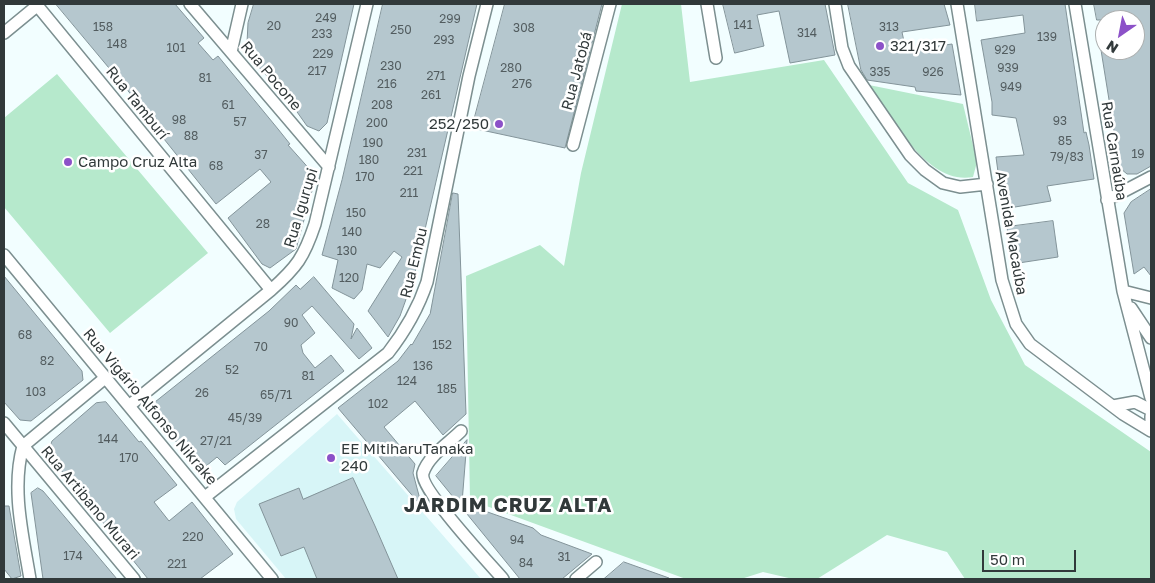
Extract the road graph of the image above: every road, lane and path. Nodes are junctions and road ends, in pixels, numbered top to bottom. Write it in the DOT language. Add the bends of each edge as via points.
graph roads {
  1 [pos="190,4"];
  2 [pos="242,4"];
  3 [pos="367,4"];
  4 [pos="487,4"];
  5 [pos="610,4"];
  6 [pos="707,4"];
  7 [pos="835,4"];
  8 [pos="958,4"];
  9 [pos="1075,4"];
  10 [pos="37,5"];
  11 [pos="4,33"];
  12 [pos="231,52"];
  13 [pos="716,58"];
  14 [pos="573,145"];
  15 [pos="329,167"];
  16 [pos="1151,177"];
  17 [pos="987,184"];
  18 [pos="1107,200"];
  19 [pos="4,255"];
  20 [pos="271,290"];
  21 [pos="1125,297"];
  22 [pos="1151,298"];
  23 [pos="1151,338"];
  24 [pos="105,378"];
  25 [pos="1151,398"];
  26 [pos="130,405"];
  27 [pos="1113,406"];
  28 [pos="1151,410"];
  29 [pos="1151,416"];
  30 [pos="4,422"];
  31 [pos="1151,422"];
  32 [pos="461,431"];
  33 [pos="1151,431"];
  34 [pos="23,446"];
  35 [pos="205,497"];
  36 [pos="596,562"];
  37 [pos="30,579"];
  38 [pos="134,579"];
  39 [pos="272,579"];
  40 [pos="503,579"];
  41 [pos="576,579"];
  1 -- 12 [label="street, Rua Pocone"];
  2 -- 12 [label="street"];
  3 -- 15 [label="street, Rua Igurupi"];
  4 -- 35 [label="street, Rua Embu" via="427,282 417,310 388,353"];
  5 -- 14 [label="street, Rua Jatobá"];
  6 -- 13 [label="street"];
  7 -- 17 [label="street" via="842,48 849,66 910,155 943,182 960,187"];
  8 -- 17 [label="street, Avenida Macaúba"];
  9 -- 18 [label="street, Rua Carnaúba"];
  10 -- 11 [label="street"];
  10 -- 20 [label="street, Rua Tamburí"];
  12 -- 15 [label="street, Rua Pocone"];
  15 -- 20 [label="street, Rua Igurupi" via="305,253 292,272"];
  16 -- 18 [label="street"];
  17 -- 27 [label="street, Avenida Macaúba" via="1002,280 1016,324 1030,344"];
  18 -- 21 [label="street, Rua Carnaúba"];
  19 -- 24 [label="street, Rua Vigário Alfonso Nikrake"];
  20 -- 26 [label="street, Rua Igurupi"];
  21 -- 22 [label="street"];
  21 -- 23 [label="street"];
  21 -- 25 [label="street, Rua Carnaúba"];
  24 -- 26 [label="street, Rua Vigário Alfonso Nikrake"];
  24 -- 34 [label="street"];
  26 -- 35 [label="street, Rua Vigário Alfonso Nikrake"];
  27 -- 28 [label="street" via="1135,402"];
  27 -- 33 [label="street, Avenida Macaúba"];
  29 -- 31 [label="street"];
  30 -- 34 [label="street, Rua Artibano Murari"];
  32 -- 40 [label="street" via="428,463 422,475 423,482"];
  34 -- 37 [label="street" via="18,481"];
  34 -- 38 [label="street, Rua Artibano Murari"];
  35 -- 39 [label="street, Rua Vigário Alfonso Nikrake"];
  36 -- 41 [label="street"];
}
